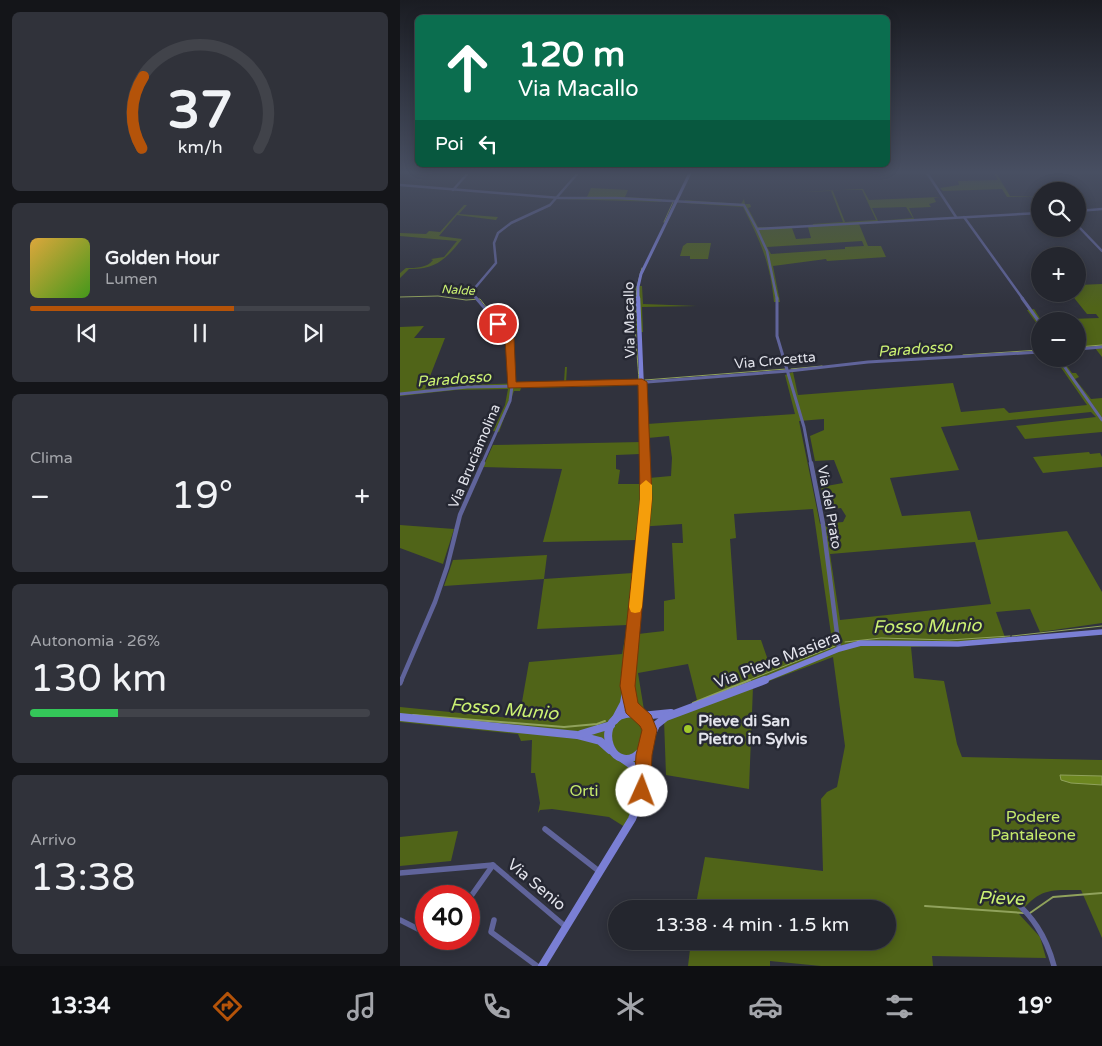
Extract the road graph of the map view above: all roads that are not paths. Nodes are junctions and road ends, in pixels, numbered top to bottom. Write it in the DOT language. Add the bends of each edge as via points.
graph roads {
  1 [pos="521,218"];
  2 [pos="668,218"];
  3 [pos="751,218"];
  4 [pos="938,218"];
  5 [pos="965,218"];
  6 [pos="757,229"];
  7 [pos="1086,234"];
  8 [pos="1102,251"];
  9 [pos="1032,312"];
  10 [pos="1102,346"];
  11 [pos="1086,348"];
  12 [pos="1031,353"];
  13 [pos="1065,367"];
  14 [pos="789,371"];
  15 [pos="642,382"];
  16 [pos="512,386"];
  17 [pos="400,394"];
  18 [pos="1102,420"];
  19 [pos="1102,632"];
  20 [pos="839,649"];
  21 [pos="400,683"];
  22 [pos="627,686"];
  23 [pos="673,713"];
  24 [pos="640,715"];
  25 [pos="400,717"];
  26 [pos="613,722"];
  27 [pos="650,734"];
  28 [pos="577,735"];
  29 [pos="647,744"];
  30 [pos="610,750"];
  31 [pos="618,757"];
  32 [pos="642,791"];
  33 [pos="545,829"];
  34 [pos="493,865"];
  35 [pos="400,872"];
  36 [pos="600,872"];
  37 [pos="479,885"];
  38 [pos="1007,895"];
  39 [pos="400,920"];
  40 [pos="494,920"];
  41 [pos="566,927"];
  42 [pos="415,928"];
  43 [pos="536,966"];
  44 [pos="542,966"];
  45 [pos="1054,966"];
  1 -- 16 [label="street, Via Bruciamolina" via="497,236 494,241 496,263 474,288 474,295 510,338"];
  2 -- 15 [label="street, Via Macallo" via="640,280"];
  3 -- 6 [label="street, Via del Prato"];
  4 -- 6 [label="street"];
  5 -- 9 [label="street"];
  6 -- 14 [label="street, Via del Prato" via="777,294 777,336"];
  7 -- 8 [label="street"];
  10 -- 11 [label="street"];
  12 -- 14 [label="street, Via Crocetta" via="868,362"];
  13 -- 18 [label="street"];
  14 -- 15 [label="street, Via Crocetta"];
  14 -- 20 [label="street, Via del Prato" via="823,524"];
  15 -- 16 [label="street, Via Crocetta"];
  15 -- 22 [label="street, Via Macallo" via="646,499"];
  16 -- 17 [label="street, Via Crocetta"];
  16 -- 21 [label="street, Via Bruciamolina" via="504,416 460,516 435,602"];
  19 -- 20 [label="street, Via Pieve Masiera" via="958,644 861,643"];
  20 -- 23 [label="street, Via Pieve Masiera"];
  22 -- 24 [label="street, Via Macallo" via="629,701"];
  22 -- 26 [label="street, Via Macallo" via="624,703"];
  23 -- 24 [label="street, Via Pieve Masiera"];
  23 -- 27 [label="street, Via Pieve Masiera" via="659,721"];
  24 -- 26 [label="street, Via Pieve Masiera" via="628,713"];
  24 -- 27 [label="street"];
  25 -- 28 [label="street"];
  26 -- 28 [label="street, Via Pieve Masiera"];
  26 -- 30 [label="street" via="607,740"];
  27 -- 29 [label="street, Via Pieve Masiera"];
  28 -- 30 [label="street" via="600,741"];
  29 -- 31 [label="street" via="636,756"];
  29 -- 32 [label="street, Via Pieve Masiera"];
  30 -- 31 [label="street"];
  31 -- 32 [label="street" via="633,766"];
  32 -- 36 [label="street, Via Pieve Masiera" via="631,819"];
  33 -- 36 [label="street"];
  34 -- 35 [label="street, Via Senio"];
  34 -- 37 [label="street"];
  34 -- 41 [label="street, Via Senio"];
  36 -- 41 [label="street, Via Pieve Masiera"];
  38 -- 45 [label="street" via="1034,918"];
  39 -- 42 [label="street"];
  40 -- 43 [label="street" via="491,932"];
  41 -- 44 [label="street, Via Pieve Masiera"];
}
